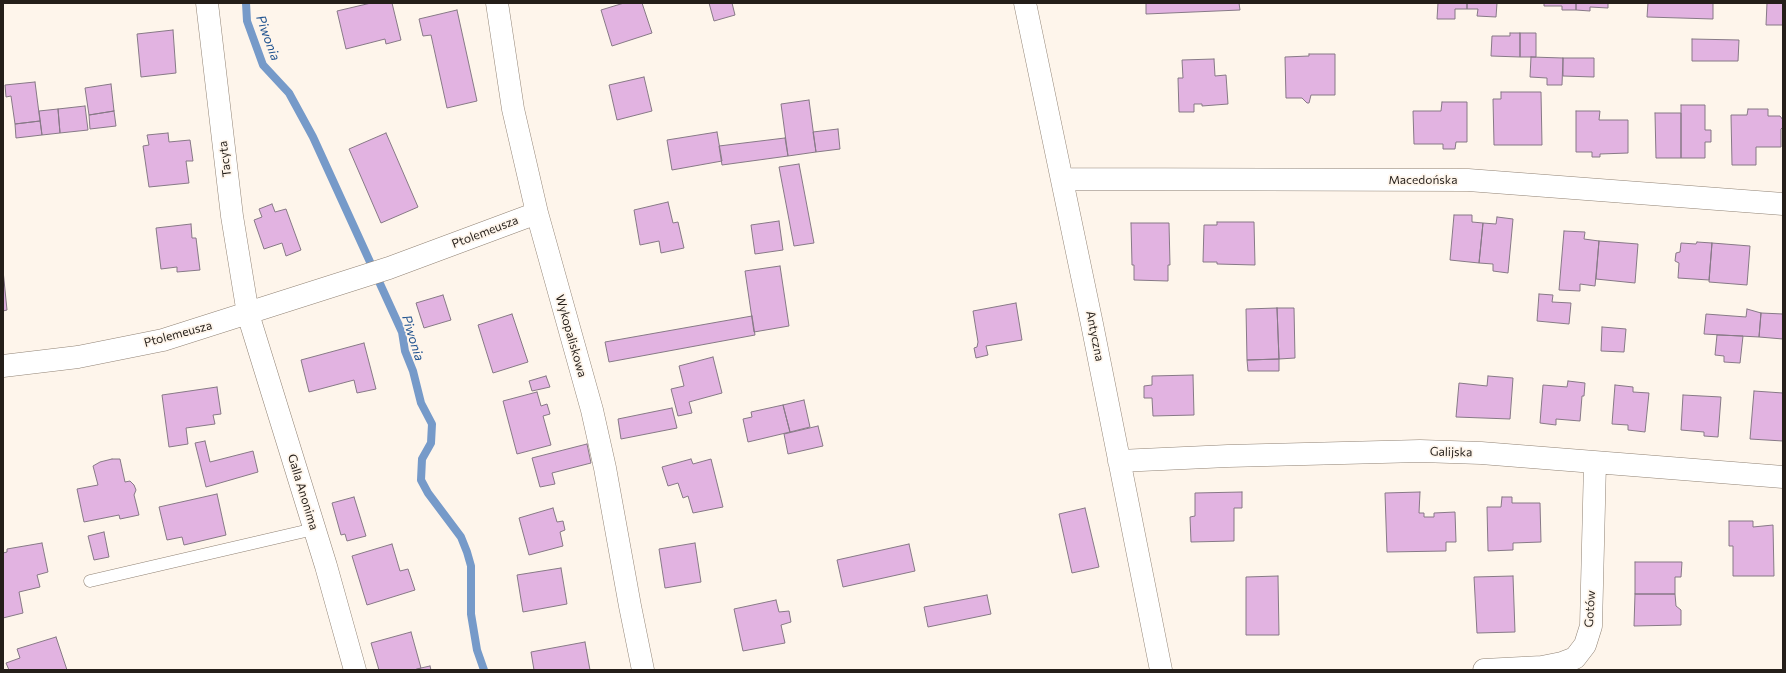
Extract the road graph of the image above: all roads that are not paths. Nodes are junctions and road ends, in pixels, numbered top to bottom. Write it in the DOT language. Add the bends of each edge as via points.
graph roads {
  1 [pos="207,3"];
  2 [pos="1025,3"];
  3 [pos="499,4"];
  4 [pos="1063,178"];
  5 [pos="1783,204"];
  6 [pos="536,213"];
  7 [pos="248,314"];
  8 [pos="3,366"];
  9 [pos="1119,461"];
  10 [pos="1595,463"];
  11 [pos="1783,477"];
  12 [pos="314,529"];
  13 [pos="90,581"];
  14 [pos="355,670"];
  15 [pos="643,670"];
  16 [pos="1161,670"];
  17 [pos="1484,670"];
  1 -- 7 [label="street, Tacyta" via="232,216"];
  2 -- 4 [label="street, Antyczna"];
  3 -- 6 [label="street, Wykopaliskowa" via="513,109"];
  4 -- 5 [label="street, Macedońska" via="1468,180"];
  4 -- 9 [label="street, Antyczna"];
  6 -- 7 [label="street, Ptolemeusza" via="389,268"];
  6 -- 15 [label="street, Wykopaliskowa" via="592,410"];
  7 -- 8 [label="street, Ptolemeusza" via="163,340 78,357"];
  7 -- 12 [label="street, Galla Anonima"];
  9 -- 10 [label="street, Galijska" via="1420,451 1481,453"];
  9 -- 16 [label="street, Antyczna"];
  10 -- 11 [label="street, Galijska"];
  10 -- 17 [label="street, Gotów" via="1591,626 1585,645 1575,658 1562,663 1542,667"];
  12 -- 13 [label="lane"];
  12 -- 14 [label="street, Galla Anonima"];
}
